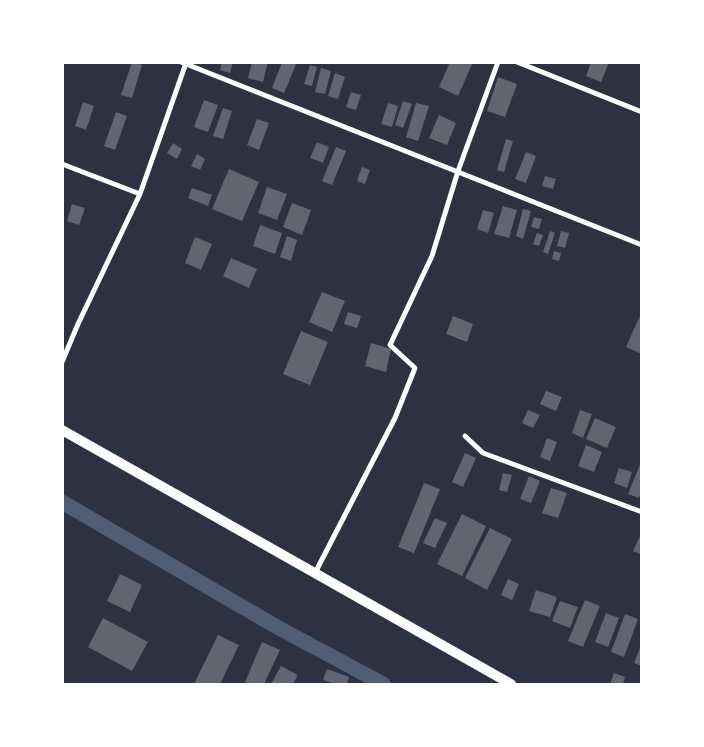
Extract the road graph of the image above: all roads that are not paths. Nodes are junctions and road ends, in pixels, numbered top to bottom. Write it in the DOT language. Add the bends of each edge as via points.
graph roads {
  1 [pos="498,62"];
  2 [pos="517,62"];
  3 [pos="184,63"];
  4 [pos="642,112"];
  5 [pos="62,164"];
  6 [pos="458,171"];
  7 [pos="140,194"];
  8 [pos="642,245"];
  9 [pos="62,362"];
  10 [pos="62,430"];
  11 [pos="465,436"];
  12 [pos="642,512"];
  13 [pos="315,573"];
  14 [pos="511,684"];
  1 -- 6 [label="street"];
  2 -- 4 [label="street"];
  3 -- 6 [label="street"];
  3 -- 7 [label="street"];
  5 -- 7 [label="street"];
  6 -- 8 [label="street"];
  6 -- 13 [label="street" via="432,256 390,345 415,368 395,418"];
  7 -- 9 [label="street"];
  10 -- 13 [label="main road"];
  11 -- 12 [label="street" via="483,453"];
  13 -- 14 [label="main road"];
}
